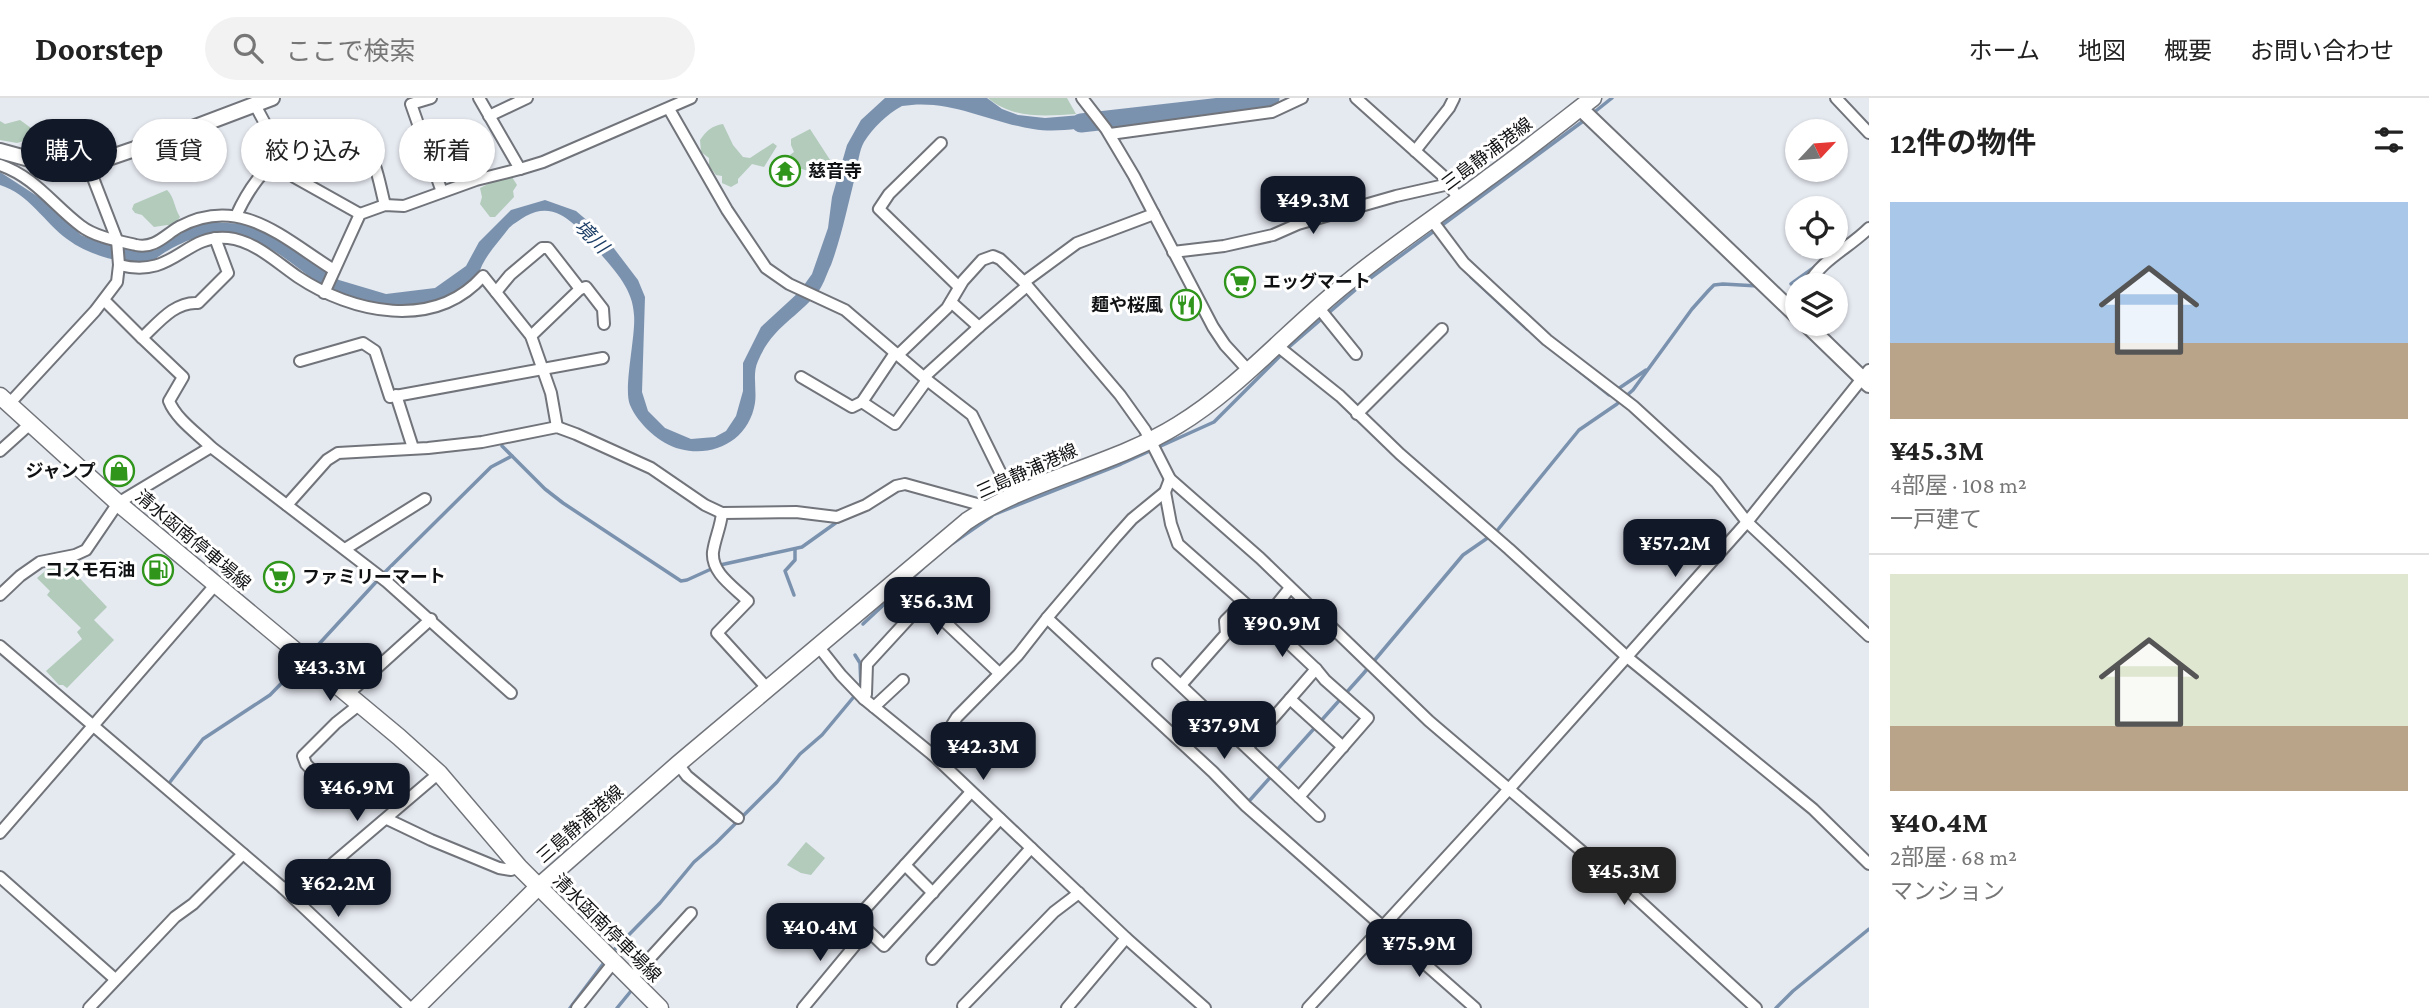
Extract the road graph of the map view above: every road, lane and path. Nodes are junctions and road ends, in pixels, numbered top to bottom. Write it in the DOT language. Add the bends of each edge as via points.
graph roads {
  1 [pos="272,98"];
  2 [pos="431,98"];
  3 [pos="479,98"];
  4 [pos="527,98"];
  5 [pos="1082,98"];
  6 [pos="1302,98"];
  7 [pos="1356,98"];
  8 [pos="1454,98"];
  9 [pos="1836,98"];
  10 [pos="686,99"];
  11 [pos="255,105"];
  12 [pos="669,109"];
  13 [pos="1588,110"];
  14 [pos="489,116"];
  15 [pos="262,119"];
  16 [pos="1108,132"];
  17 [pos="1869,133"];
  18 [pos="941,143"];
  19 [pos="0,151"];
  20 [pos="1415,151"];
  21 [pos="117,154"];
  22 [pos="21,157"];
  23 [pos="0,166"];
  24 [pos="520,169"];
  25 [pos="95,182"];
  26 [pos="256,182"];
  27 [pos="303,182"];
  28 [pos="379,182"];
  29 [pos="1449,184"];
  30 [pos="442,192"];
  31 [pos="1459,200"];
  32 [pos="384,205"];
  33 [pos="360,214"];
  34 [pos="1154,214"];
  35 [pos="236,216"];
  36 [pos="1431,219"];
  37 [pos="1869,228"];
  38 [pos="215,238"];
  39 [pos="117,240"];
  40 [pos="1173,252"];
  41 [pos="118,265"];
  42 [pos="334,270"];
  43 [pos="1817,273"];
  44 [pos="1025,284"];
  45 [pos="958,286"];
  46 [pos="580,289"];
  47 [pos="496,292"];
  48 [pos="324,293"];
  49 [pos="104,300"];
  50 [pos="951,302"];
  51 [pos="1785,304"];
  52 [pos="1318,307"];
  53 [pos="604,324"];
  54 [pos="979,327"];
  55 [pos="1441,329"];
  56 [pos="531,336"];
  57 [pos="1819,336"];
  58 [pos="142,338"];
  59 [pos="1275,344"];
  60 [pos="897,354"];
  61 [pos="1356,354"];
  62 [pos="603,358"];
  63 [pos="300,361"];
  64 [pos="1248,370"];
  65 [pos="543,371"];
  66 [pos="801,377"];
  67 [pos="1866,377"];
  68 [pos="925,379"];
  69 [pos="396,395"];
  70 [pos="4,400"];
  71 [pos="862,402"];
  72 [pos="1357,414"];
  73 [pos="30,424"];
  74 [pos="557,427"];
  75 [pos="1151,440"];
  76 [pos="211,447"];
  77 [pos="413,448"];
  78 [pos="0,451"];
  79 [pos="1170,479"];
  80 [pos="1165,492"];
  81 [pos="1012,496"];
  82 [pos="425,499"];
  83 [pos="118,503"];
  84 [pos="287,505"];
  85 [pos="988,507"];
  86 [pos="722,513"];
  87 [pos="1747,522"];
  88 [pos="345,549"];
  89 [pos="902,575"];
  90 [pos="216,584"];
  91 [pos="1290,588"];
  92 [pos="0,595"];
  93 [pos="924,602"];
  94 [pos="1243,603"];
  95 [pos="1047,618"];
  96 [pos="431,619"];
  97 [pos="1264,620"];
  98 [pos="1869,636"];
  99 [pos="0,646"];
  100 [pos="818,646"];
  101 [pos="1627,657"];
  102 [pos="1158,664"];
  103 [pos="1316,669"];
  104 [pos="999,673"];
  105 [pos="903,680"];
  106 [pos="1181,685"];
  107 [pos="767,688"];
  108 [pos="511,692"];
  109 [pos="354,699"];
  110 [pos="864,699"];
  111 [pos="1290,699"];
  112 [pos="874,707"];
  113 [pos="97,723"];
  114 [pos="1248,747"];
  115 [pos="1343,747"];
  116 [pos="933,755"];
  117 [pos="678,764"];
  118 [pos="439,773"];
  119 [pos="325,784"];
  120 [pos="1509,789"];
  121 [pos="971,792"];
  122 [pos="1299,797"];
  123 [pos="1319,816"];
  124 [pos="387,818"];
  125 [pos="738,818"];
  126 [pos="1000,819"];
  127 [pos="0,833"];
  128 [pos="1031,848"];
  129 [pos="243,854"];
  130 [pos="1869,863"];
  131 [pos="905,865"];
  132 [pos="519,867"];
  133 [pos="0,877"];
  134 [pos="538,887"];
  135 [pos="283,888"];
  136 [pos="933,893"];
  137 [pos="1079,893"];
  138 [pos="691,913"];
  139 [pos="1383,926"];
  140 [pos="1126,938"];
  141 [pos="861,939"];
  142 [pos="932,959"];
  143 [pos="613,963"];
  144 [pos="116,979"];
  145 [pos="631,979"];
  146 [pos="964,1006"];
  147 [pos="89,1008"];
  148 [pos="410,1008"];
  149 [pos="416,1008"];
  150 [pos="578,1008"];
  151 [pos="660,1008"];
  152 [pos="803,1008"];
  153 [pos="1068,1008"];
  154 [pos="1205,1008"];
  155 [pos="1308,1008"];
  156 [pos="1475,1008"];
  157 [pos="1756,1008"];
  1 -- 11 [label="street"];
  2 -- 30 [label="street" via="411,104"];
  3 -- 14 [label="street"];
  4 -- 14 [label="street"];
  5 -- 16 [label="street"];
  6 -- 16 [label="street" via="1272,111"];
  7 -- 20 [label="street"];
  8 -- 20 [label="street"];
  9 -- 17 [label="street"];
  10 -- 12 [label="street"];
  11 -- 15 [label="street"];
  11 -- 21 [label="street"];
  12 -- 24 [label="street"];
  12 -- 60 [label="street" via="766,268 779,279 845,310"];
  13 -- 31 [label="main road, 三島静浦港線"];
  13 -- 51 [label="street"];
  14 -- 24 [label="street"];
  16 -- 34 [label="street"];
  18 -- 45 [label="street" via="879,209"];
  19 -- 22 [label="street"];
  20 -- 29 [label="street"];
  23 -- 39 [label="street" via="38,186 81,226"];
  24 -- 30 [label="street"];
  25 -- 39 [label="street"];
  26 -- 35 [label="street"];
  27 -- 33 [label="street"];
  28 -- 32 [label="street"];
  29 -- 31 [label="street"];
  29 -- 40 [label="street" via="1273,235"];
  30 -- 32 [label="street" via="404,205"];
  31 -- 36 [label="main road, 三島静浦港線"];
  32 -- 33 [label="street"];
  33 -- 42 [label="street"];
  34 -- 40 [label="street"];
  34 -- 44 [label="street" via="1077,243"];
  35 -- 39 [label="street" via="197,219 152,245"];
  35 -- 42 [label="street" via="272,229"];
  36 -- 52 [label="main road, 三島静浦港線"];
  36 -- 87 [label="street" via="1464,263 1547,340 1633,406 1716,482"];
  37 -- 43 [label="street"];
  38 -- 41 [label="street" via="152,268"];
  38 -- 48 [label="street" via="253,247"];
  38 -- 58 [label="street" via="228,273 198,303 175,308"];
  39 -- 41 [label="street"];
  40 -- 64 [label="street" via="1213,327"];
  41 -- 49 [label="street" via="117,282"];
  42 -- 48 [label="street"];
  44 -- 45 [label="street" via="993,256 982,260"];
  44 -- 54 [label="street"];
  44 -- 75 [label="street" via="1120,395"];
  45 -- 50 [label="street"];
  46 -- 47 [label="street" via="548,248 542,248"];
  46 -- 53 [label="street" via="586,287 603,309"];
  46 -- 56 [label="street"];
  47 -- 48 [label="street" via="483,276 467,293 438,306 397,311 355,305"];
  47 -- 56 [label="street"];
  49 -- 58 [label="street"];
  49 -- 70 [label="street"];
  50 -- 54 [label="street"];
  50 -- 60 [label="street"];
  52 -- 59 [label="main road, 三島静浦港線"];
  52 -- 61 [label="street"];
  54 -- 68 [label="street"];
  55 -- 72 [label="street"];
  56 -- 65 [label="street"];
  57 -- 67 [label="street"];
  58 -- 76 [label="street" via="183,377 171,406"];
  59 -- 64 [label="main road, 三島静浦港線"];
  59 -- 72 [label="street"];
  60 -- 68 [label="street"];
  60 -- 71 [label="street"];
  62 -- 65 [label="street"];
  63 -- 69 [label="street" via="362,343 375,351 390,397"];
  64 -- 75 [label="main road, 三島静浦港線" via="1179,425"];
  65 -- 69 [label="street"];
  65 -- 74 [label="street"];
  66 -- 71 [label="street" via="852,407"];
  67 -- 87 [label="street"];
  68 -- 71 [label="street" via="895,424"];
  68 -- 81 [label="street" via="972,415"];
  69 -- 77 [label="street"];
  70 -- 73 [label="main road, 清水函南停車場線"];
  72 -- 101 [label="street"];
  73 -- 78 [label="street"];
  73 -- 83 [label="main road, 清水函南停車場線"];
  74 -- 77 [label="street" via="482,442"];
  74 -- 86 [label="street" via="651,468"];
  75 -- 79 [label="street"];
  75 -- 81 [label="main road, 三島静浦港線"];
  76 -- 83 [label="street"];
  76 -- 84 [label="street"];
  77 -- 84 [label="street" via="338,453"];
  79 -- 80 [label="street"];
  79 -- 91 [label="street"];
  80 -- 94 [label="street" via="1178,544"];
  80 -- 95 [label="street" via="1124,529"];
  81 -- 85 [label="main road, 三島静浦港線"];
  82 -- 88 [label="street"];
  83 -- 90 [label="main road, 清水函南停車場線"];
  83 -- 92 [label="street" via="86,550 40,562"];
  84 -- 88 [label="street"];
  85 -- 86 [label="street" via="905,484 837,517 796,512"];
  85 -- 89 [label="main road, 三島静浦港線"];
  86 -- 107 [label="street" via="714,561 719,573 748,601 717,632"];
  87 -- 98 [label="street"];
  87 -- 101 [label="street"];
  88 -- 96 [label="street"];
  89 -- 93 [label="street"];
  89 -- 100 [label="main road, 三島静浦港線"];
  90 -- 109 [label="main road, 清水函南停車場線"];
  90 -- 113 [label="street"];
  91 -- 97 [label="street"];
  91 -- 120 [label="street" via="1429,721"];
  93 -- 104 [label="street"];
  93 -- 110 [label="street" via="867,664"];
  94 -- 97 [label="street"];
  94 -- 106 [label="street" via="1226,621 1226,634"];
  95 -- 104 [label="street"];
  95 -- 139 [label="street" via="1246,806"];
  96 -- 108 [label="street"];
  96 -- 109 [label="street"];
  97 -- 103 [label="street"];
  99 -- 113 [label="street"];
  100 -- 107 [label="main road, 三島静浦港線"];
  100 -- 110 [label="street"];
  101 -- 120 [label="street"];
  101 -- 130 [label="street" via="1812,809"];
  102 -- 106 [label="street"];
  103 -- 111 [label="street"];
  103 -- 115 [label="street" via="1368,718"];
  104 -- 116 [label="street" via="957,717"];
  105 -- 112 [label="street"];
  106 -- 114 [label="street"];
  107 -- 117 [label="main road, 三島静浦港線"];
  109 -- 118 [label="main road, 清水函南停車場線"];
  109 -- 119 [label="street" via="303,756"];
  110 -- 112 [label="street"];
  111 -- 114 [label="street"];
  111 -- 115 [label="street"];
  112 -- 116 [label="street"];
  113 -- 127 [label="street"];
  113 -- 129 [label="street"];
  114 -- 122 [label="street"];
  115 -- 122 [label="street"];
  116 -- 121 [label="street"];
  117 -- 125 [label="street"];
  117 -- 134 [label="main road, 三島静浦港線"];
  118 -- 124 [label="street"];
  118 -- 132 [label="main road, 清水函南停車場線"];
  120 -- 139 [label="street"];
  120 -- 157 [label="street"];
  121 -- 126 [label="street"];
  121 -- 131 [label="street"];
  122 -- 123 [label="street"];
  124 -- 132 [label="street" via="499,868"];
  124 -- 135 [label="street" via="318,876 306,884"];
  126 -- 128 [label="street"];
  126 -- 136 [label="street"];
  128 -- 137 [label="street"];
  128 -- 142 [label="street"];
  129 -- 135 [label="street"];
  129 -- 144 [label="street"];
  131 -- 136 [label="street"];
  131 -- 136 [label="street" via="856,919 884,946"];
  132 -- 134 [label="main road, 清水函南停車場線"];
  133 -- 144 [label="street"];
  134 -- 143 [label="main road, 清水函南停車場線"];
  134 -- 149 [label="main road, 三島静浦港線"];
  135 -- 148 [label="street"];
  137 -- 140 [label="street"];
  137 -- 146 [label="street" via="1054,912"];
  138 -- 145 [label="street"];
  139 -- 155 [label="street"];
  139 -- 156 [label="street"];
  140 -- 153 [label="street"];
  140 -- 154 [label="street"];
  141 -- 152 [label="street"];
  143 -- 145 [label="main road, 清水函南停車場線"];
  143 -- 150 [label="street"];
  144 -- 147 [label="street"];
  145 -- 151 [label="main road, 清水函南停車場線"];
}
